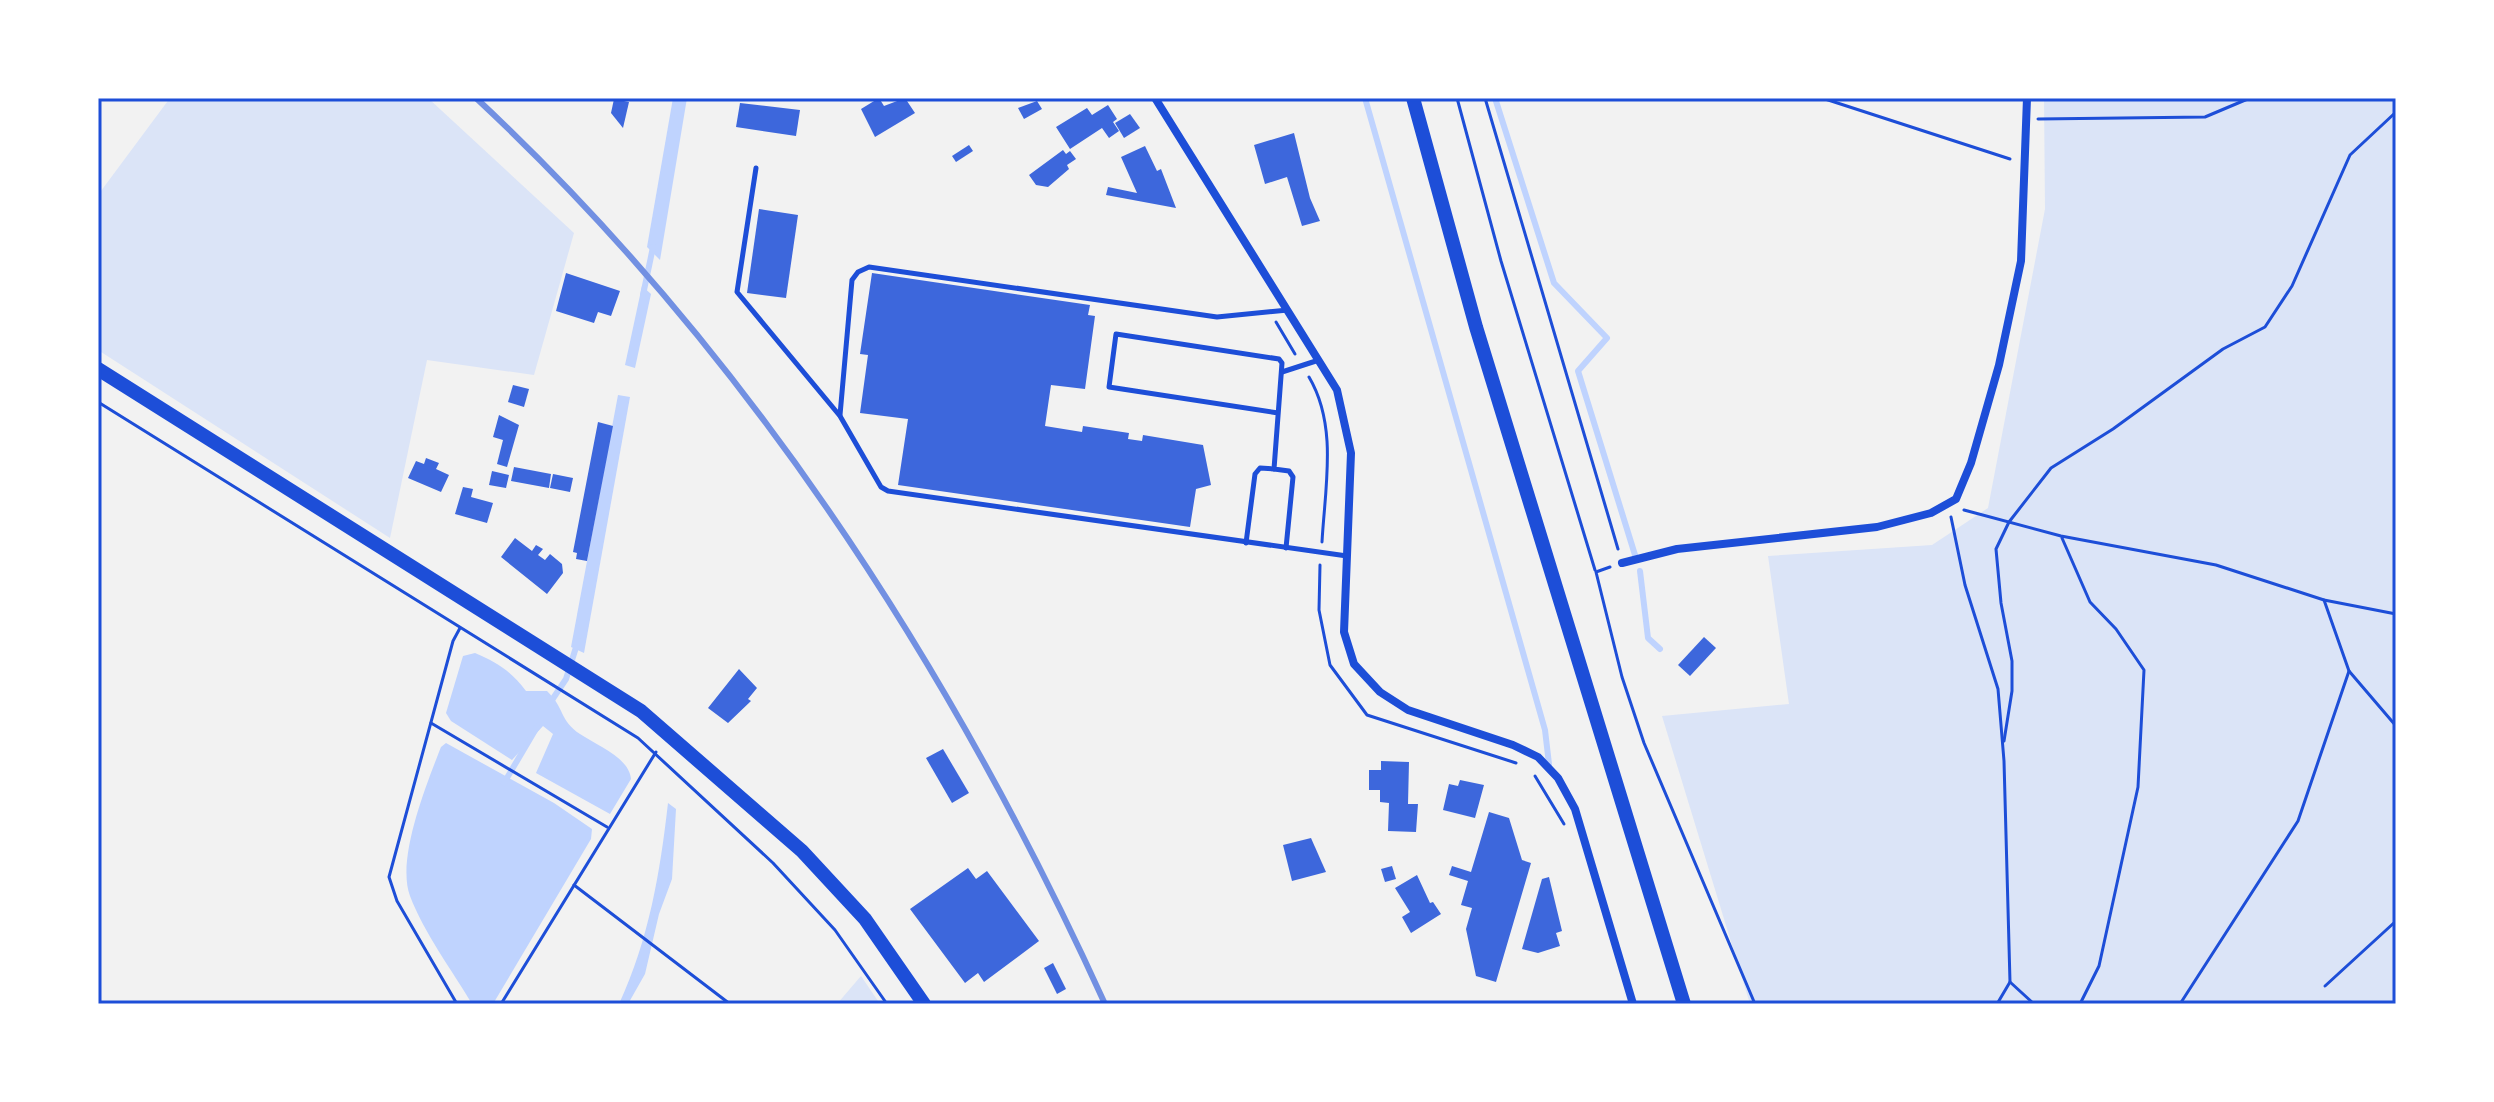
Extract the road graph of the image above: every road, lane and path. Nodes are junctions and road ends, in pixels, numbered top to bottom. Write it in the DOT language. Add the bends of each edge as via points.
graph roads {
  1 [pos="1155,98"];
  2 [pos="1413,98"];
  3 [pos="1457,98"];
  4 [pos="1485,98"];
  5 [pos="1822,98"];
  6 [pos="2027,98"];
  7 [pos="2250,98"];
  8 [pos="2396,112"];
  9 [pos="2026,119"];
  10 [pos="2025,165"];
  11 [pos="756,168"];
  12 [pos="1288,310"];
  13 [pos="1271,314"];
  14 [pos="1319,360"];
  15 [pos="1302,366"];
  16 [pos="98,369"];
  17 [pos="1282,372"];
  18 [pos="98,402"];
  19 [pos="1278,413"];
  20 [pos="840,416"];
  21 [pos="1274,469"];
  22 [pos="1948,505"];
  23 [pos="2009,522"];
  24 [pos="2061,536"];
  25 [pos="1246,543"];
  26 [pos="1286,548"];
  27 [pos="1321,553"];
  28 [pos="1347,556"];
  29 [pos="1622,563"];
  30 [pos="1596,572"];
  31 [pos="2324,600"];
  32 [pos="2396,614"];
  33 [pos="460,628"];
  34 [pos="2349,671"];
  35 [pos="431,723"];
  36 [pos="2396,726"];
  37 [pos="2003,745"];
  38 [pos="656,752"];
  39 [pos="1516,763"];
  40 [pos="1530,767"];
  41 [pos="1564,824"];
  42 [pos="607,827"];
  43 [pos="574,885"];
  44 [pos="2396,921"];
  45 [pos="2010,982"];
  46 [pos="2325,986"];
  47 [pos="457,1004"];
  48 [pos="501,1004"];
  49 [pos="730,1004"];
  50 [pos="887,1004"];
  51 [pos="924,1004"];
  52 [pos="1633,1004"];
  53 [pos="1684,1004"];
  54 [pos="1755,1004"];
  55 [pos="1997,1004"];
  56 [pos="2034,1004"];
  57 [pos="2080,1004"];
  58 [pos="2180,1004"];
  1 -- 12 [label="street"];
  2 -- 53 [label="main road" via="1476,327"];
  3 -- 30 [label="path"];
  4 -- 29 [label="path"];
  5 -- 10 [label="path"];
  6 -- 9 [label="street"];
  7 -- 9 [label="path" via="2205,117"];
  8 -- 23 [label="path" via="2350,155 2292,286 2265,327 2223,349 2051,468"];
  9 -- 10 [label="street"];
  10 -- 22 [label="street" via="2021,261 1999,365 1963,487"];
  11 -- 20 [label="lane" via="737,292"];
  12 -- 13 [label="lane"];
  12 -- 14 [label="street"];
  13 -- 15 [label="path"];
  13 -- 20 [label="lane" via="1217,317 869,267 852,280"];
  14 -- 15 [label="lane"];
  14 -- 28 [label="street" via="1337,390 1351,453"];
  15 -- 17 [label="lane"];
  15 -- 27 [label="path" via="1323,400 1328,448"];
  16 -- 51 [label="main road" via="641,711 802,851 865,919"];
  17 -- 19 [label="lane"];
  17 -- 19 [label="lane" via="1279,359 1123,333 1114,339 1108,383 1115,389"];
  18 -- 33 [label="path"];
  19 -- 21 [label="lane"];
  20 -- 25 [label="lane" via="877,483 888,491"];
  21 -- 25 [label="lane" via="1257,470"];
  21 -- 26 [label="lane" via="1293,477"];
  22 -- 23 [label="path"];
  22 -- 29 [label="street" via="1877,527 1677,549"];
  22 -- 37 [label="path" via="1965,585 1998,689"];
  23 -- 24 [label="path"];
  23 -- 37 [label="path" via="1996,549 2012,661"];
  24 -- 31 [label="path" via="2216,565"];
  24 -- 57 [label="path" via="2090,602 2144,670 2138,787 2099,966"];
  25 -- 26 [label="lane"];
  26 -- 27 [label="lane"];
  27 -- 28 [label="lane"];
  27 -- 39 [label="path" via="1319,610 1330,665 1367,715"];
  28 -- 52 [label="street" via="1344,632 1354,664 1369,682 1408,710 1538,757 1558,778 1575,809"];
  29 -- 30 [label="path"];
  30 -- 54 [label="path" via="1644,743"];
  31 -- 32 [label="path"];
  31 -- 34 [label="path"];
  33 -- 35 [label="path"];
  33 -- 38 [label="path"];
  34 -- 36 [label="path"];
  34 -- 58 [label="path" via="2298,821"];
  35 -- 42 [label="path"];
  35 -- 47 [label="path" via="390,886"];
  37 -- 45 [label="path"];
  38 -- 42 [label="path"];
  38 -- 50 [label="path" via="835,930"];
  40 -- 41 [label="path"];
  42 -- 43 [label="path"];
  43 -- 48 [label="path"];
  43 -- 49 [label="path"];
  44 -- 46 [label="path"];
  45 -- 55 [label="path"];
  45 -- 56 [label="path"];
}
